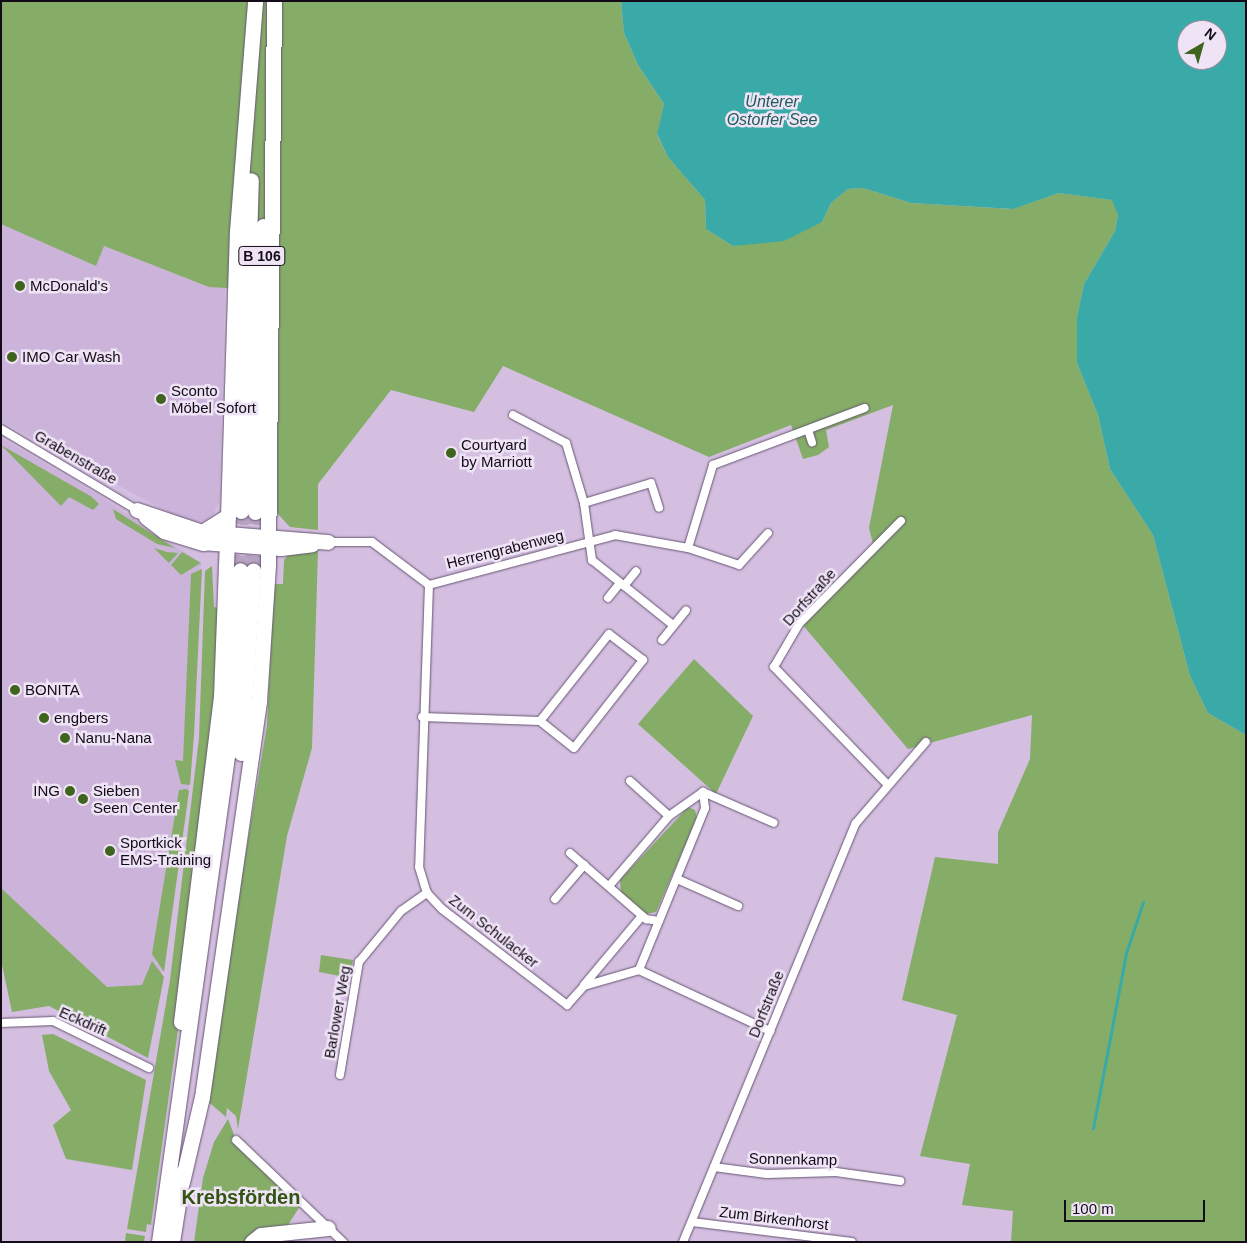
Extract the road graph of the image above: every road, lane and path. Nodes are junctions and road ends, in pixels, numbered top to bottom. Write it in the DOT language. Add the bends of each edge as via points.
graph roads {
  1 [pos="256,1"];
  2 [pos="273,1"];
  3 [pos="865,408"];
  4 [pos="512,415"];
  5 [pos="1,429"];
  6 [pos="808,430"];
  7 [pos="812,442"];
  8 [pos="584,503"];
  9 [pos="659,508"];
  10 [pos="137,510"];
  11 [pos="248,514"];
  12 [pos="901,521"];
  13 [pos="768,533"];
  14 [pos="202,537"];
  15 [pos="253,540"];
  16 [pos="328,542"];
  17 [pos="588,542"];
  18 [pos="688,548"];
  19 [pos="240,568"];
  20 [pos="636,571"];
  21 [pos="622,584"];
  22 [pos="429,585"];
  23 [pos="608,598"];
  24 [pos="686,610"];
  25 [pos="673,625"];
  26 [pos="662,640"];
  27 [pos="422,717"];
  28 [pos="540,721"];
  29 [pos="926,742"];
  30 [pos="630,781"];
  31 [pos="887,784"];
  32 [pos="703,792"];
  33 [pos="669,816"];
  34 [pos="774,823"];
  35 [pos="570,853"];
  36 [pos="584,865"];
  37 [pos="677,879"];
  38 [pos="609,886"];
  39 [pos="427,893"];
  40 [pos="555,899"];
  41 [pos="738,906"];
  42 [pos="642,916"];
  43 [pos="659,921"];
  44 [pos="639,970"];
  45 [pos="584,986"];
  46 [pos="1,1023"];
  47 [pos="770,1031"];
  48 [pos="149,1068"];
  49 [pos="340,1075"];
  50 [pos="236,1140"];
  51 [pos="714,1167"];
  52 [pos="175,1180"];
  53 [pos="900,1181"];
  54 [pos="692,1222"];
  55 [pos="328,1228"];
  56 [pos="159,1242"];
  57 [pos="172,1242"];
  58 [pos="252,1242"];
  59 [pos="343,1242"];
  60 [pos="683,1242"];
  61 [pos="852,1242"];
  1 -- 11 [label="highway" via="237,231"];
  2 -- 11 [label="highway, B 106"];
  3 -- 6 [label="street"];
  4 -- 8 [label="street, Herrengrabenweg" via="566,442"];
  5 -- 10 [label="street, Grabenstraße"];
  6 -- 7 [label="street"];
  6 -- 18 [label="street" via="713,465"];
  8 -- 9 [label="street" via="650,483"];
  8 -- 17 [label="street, Herrengrabenweg"];
  10 -- 14 [label="highway"];
  11 -- 14 [label="highway"];
  11 -- 15 [label="highway"];
  11 -- 15 [label="highway"];
  12 -- 31 [label="street, Dorfstraße" via="799,624 774,667"];
  13 -- 18 [label="street, Herrengrabenweg" via="739,565"];
  14 -- 15 [label="highway"];
  14 -- 19 [label="highway"];
  15 -- 16 [label="highway"];
  15 -- 19 [label="highway"];
  15 -- 52 [label="highway" via="268,564 259,701 202,1097"];
  16 -- 22 [label="street" via="372,542"];
  17 -- 18 [label="street, Herrengrabenweg" via="615,535"];
  17 -- 21 [label="street, Herrengrabenweg" via="592,560"];
  17 -- 22 [label="street, Herrengrabenweg"];
  19 -- 52 [label="highway" via="230,735"];
  20 -- 21 [label="street"];
  21 -- 23 [label="street"];
  21 -- 25 [label="street, Herrengrabenweg"];
  22 -- 27 [label="street, Zum Schulacker"];
  24 -- 25 [label="street"];
  25 -- 26 [label="street"];
  27 -- 28 [label="street"];
  27 -- 39 [label="street, Zum Schulacker" via="419,867"];
  28 -- 28 [label="street" via="609,634 643,660 574,748"];
  29 -- 31 [label="street, Dorfstraße"];
  30 -- 33 [label="street"];
  31 -- 47 [label="street, Dorfstraße" via="856,823"];
  32 -- 33 [label="street"];
  32 -- 34 [label="street"];
  32 -- 37 [label="street" via="704,808"];
  33 -- 38 [label="street"];
  35 -- 36 [label="street"];
  36 -- 38 [label="street"];
  36 -- 40 [label="street"];
  37 -- 41 [label="street"];
  37 -- 43 [label="street"];
  38 -- 42 [label="street"];
  39 -- 45 [label="street, Zum Schulacker" via="442,909 568,1005"];
  39 -- 49 [label="street, Barlower Weg" via="400,910 359,962"];
  42 -- 43 [label="street"];
  42 -- 45 [label="street"];
  43 -- 44 [label="street"];
  44 -- 45 [label="street"];
  44 -- 47 [label="street"];
  46 -- 48 [label="street, Eckdrift" via="53,1021"];
  47 -- 51 [label="street, Dorfstraße"];
  50 -- 55 [label="street"];
  51 -- 53 [label="street, Sonnenkamp" via="767,1174 836,1172"];
  51 -- 54 [label="street, Dorfstraße"];
  52 -- 56 [label="highway"];
  52 -- 57 [label="highway"];
  54 -- 60 [label="street, Dorfstraße"];
  54 -- 61 [label="street, Zum Birkenhorst"];
  55 -- 58 [label="highway" via="261,1236"];
  55 -- 59 [label="street"];
}
